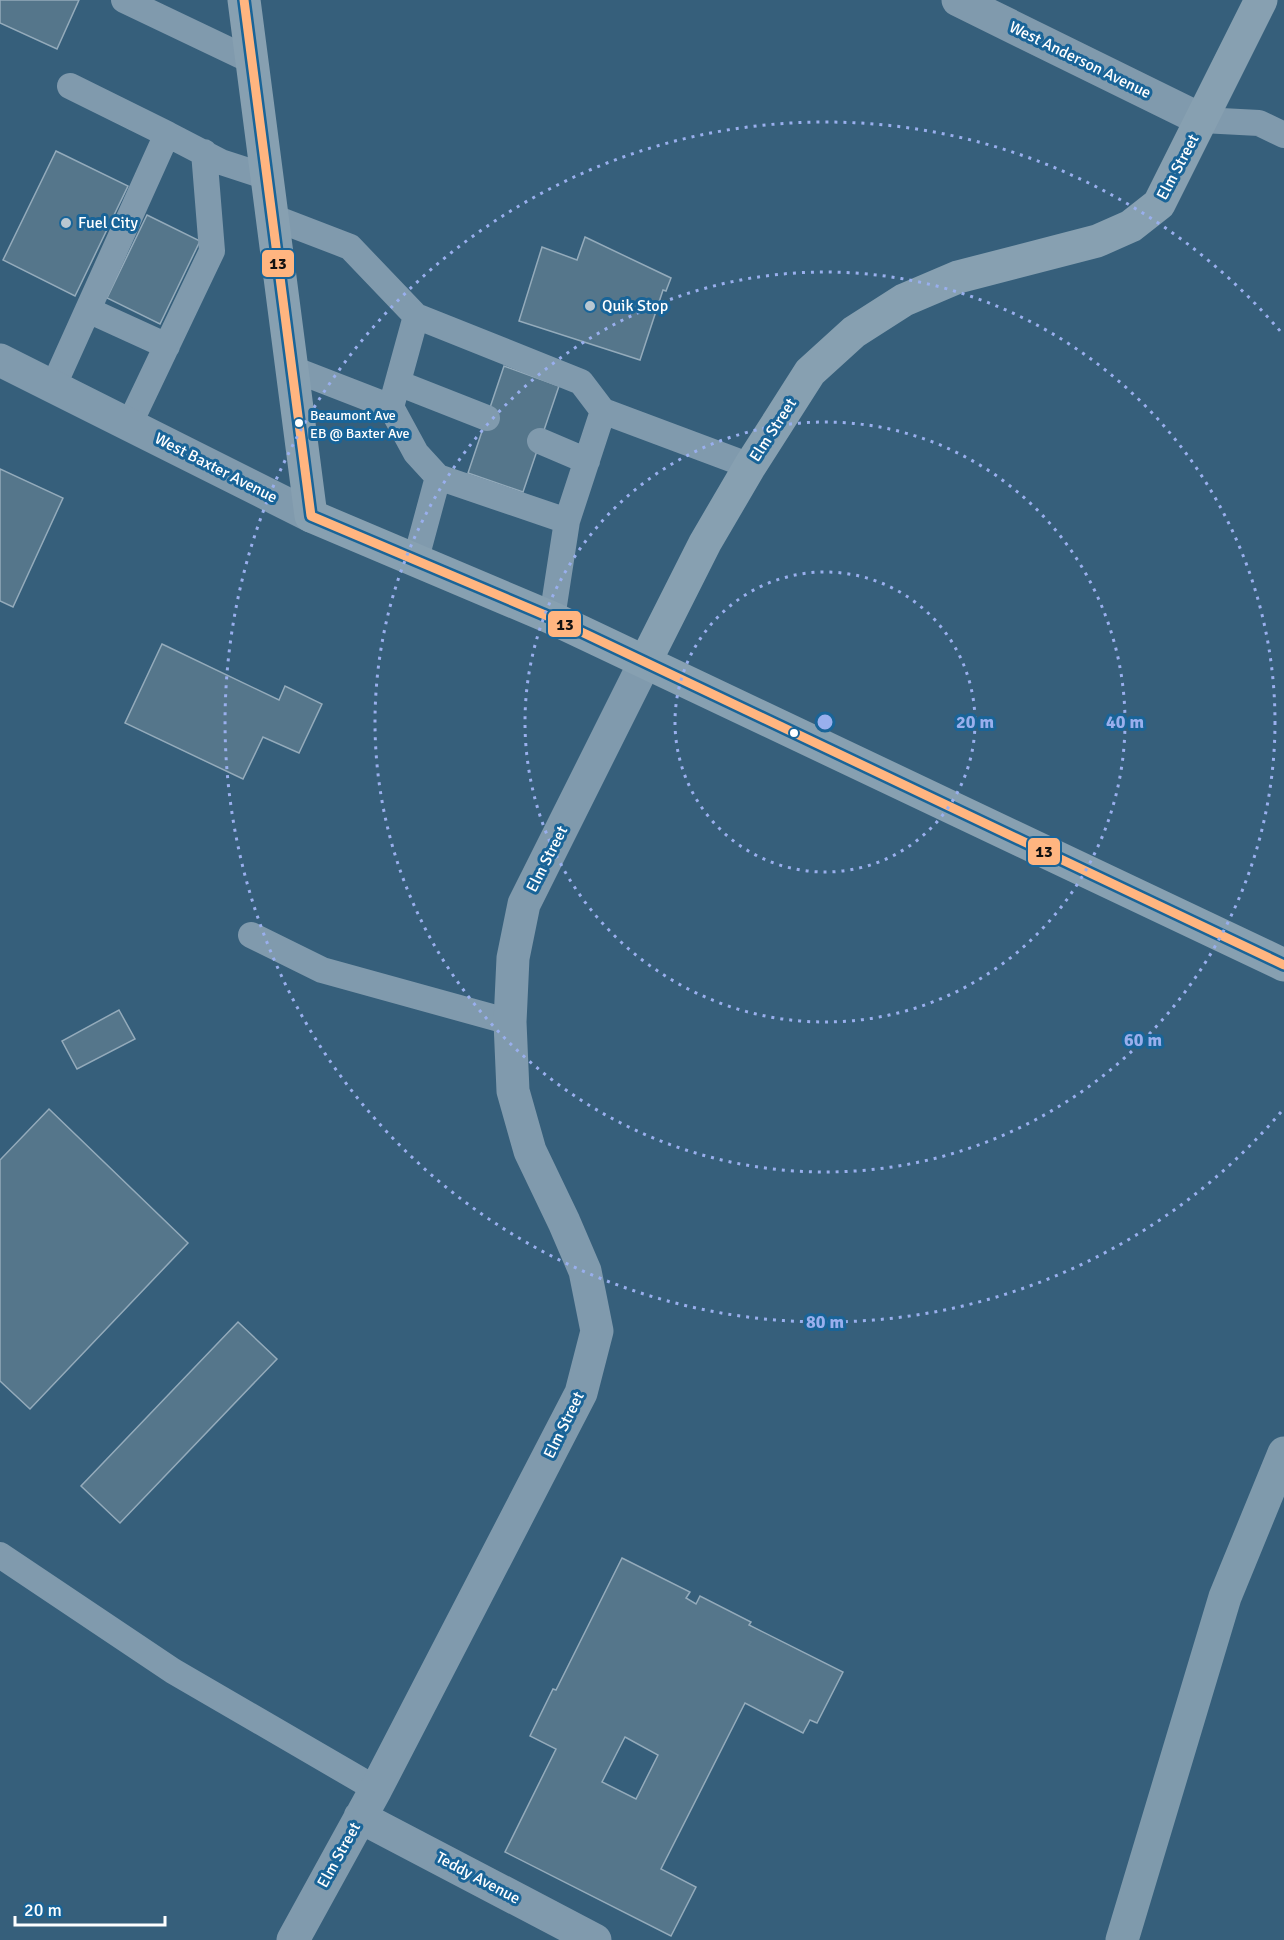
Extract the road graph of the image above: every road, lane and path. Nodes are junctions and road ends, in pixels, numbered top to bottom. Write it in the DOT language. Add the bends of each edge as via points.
graph roads {
  1 [pos="124,0"];
  2 [pos="244,0"];
  3 [pos="958,0"];
  4 [pos="1261,0"];
  5 [pos="252,61"];
  6 [pos="70,86"];
  7 [pos="1202,120"];
  8 [pos="167,134"];
  9 [pos="1284,135"];
  10 [pos="204,152"];
  11 [pos="267,177"];
  12 [pos="272,217"];
  13 [pos="88,310"];
  14 [pos="416,316"];
  15 [pos="167,346"];
  16 [pos="0,360"];
  17 [pos="292,369"];
  18 [pos="398,383"];
  19 [pos="53,387"];
  20 [pos="391,407"];
  21 [pos="603,411"];
  22 [pos="487,418"];
  23 [pos="129,425"];
  24 [pos="540,441"];
  25 [pos="587,461"];
  26 [pos="750,466"];
  27 [pos="438,477"];
  28 [pos="311,516"];
  29 [pos="567,520"];
  30 [pos="416,562"];
  31 [pos="552,618"];
  32 [pos="645,662"];
  33 [pos="251,935"];
  34 [pos="1284,965"];
  35 [pos="510,1022"];
  36 [pos="1284,1453"];
  37 [pos="0,1555"];
  38 [pos="376,1789"];
  39 [pos="360,1817"];
  40 [pos="293,1940"];
  41 [pos="595,1940"];
  42 [pos="1122,1940"];
  1 -- 5 [label="lane"];
  2 -- 5 [label="street"];
  3 -- 7 [label="street, West Anderson Avenue"];
  4 -- 7 [label="street, Elm Street"];
  5 -- 11 [label="street"];
  6 -- 8 [label="lane"];
  7 -- 9 [label="lane" via="1259,123"];
  7 -- 26 [label="street, Elm Street" via="1159,204 1131,226 1097,241 958,277 904,300 854,332 810,372"];
  8 -- 10 [label="lane"];
  8 -- 13 [label="lane"];
  10 -- 11 [label="lane" via="221,162"];
  10 -- 15 [label="lane" via="212,250"];
  11 -- 12 [label="street"];
  12 -- 14 [label="lane" via="350,247"];
  12 -- 17 [label="street"];
  13 -- 15 [label="lane"];
  13 -- 19 [label="lane"];
  14 -- 18 [label="lane"];
  14 -- 21 [label="lane" via="581,382"];
  15 -- 23 [label="lane"];
  16 -- 19 [label="street, West Baxter Avenue"];
  17 -- 20 [label="lane"];
  17 -- 28 [label="street"];
  18 -- 20 [label="lane"];
  18 -- 22 [label="lane"];
  19 -- 23 [label="street, West Baxter Avenue"];
  20 -- 27 [label="lane" via="416,453"];
  21 -- 25 [label="lane"];
  21 -- 26 [label="lane"];
  23 -- 28 [label="street, West Baxter Avenue"];
  24 -- 25 [label="lane"];
  25 -- 29 [label="lane"];
  26 -- 32 [label="street, Elm Street" via="705,543"];
  27 -- 29 [label="lane"];
  27 -- 30 [label="lane"];
  28 -- 30 [label="street, West Baxter Avenue"];
  29 -- 31 [label="lane"];
  30 -- 31 [label="street, West Baxter Avenue"];
  31 -- 32 [label="street, West Baxter Avenue"];
  32 -- 34 [label="street, West Baxter Avenue"];
  32 -- 35 [label="street, Elm Street" via="524,904 513,958"];
  33 -- 35 [label="lane" via="322,969"];
  35 -- 38 [label="street, Elm Street" via="513,1091 524,1131 585,1271 597,1331 581,1393"];
  36 -- 42 [label="highway" via="1225,1598"];
  37 -- 38 [label="lane" via="173,1671"];
  38 -- 39 [label="street, Elm Street"];
  39 -- 40 [label="street, Elm Street"];
  39 -- 41 [label="street, Teddy Avenue"];
}
